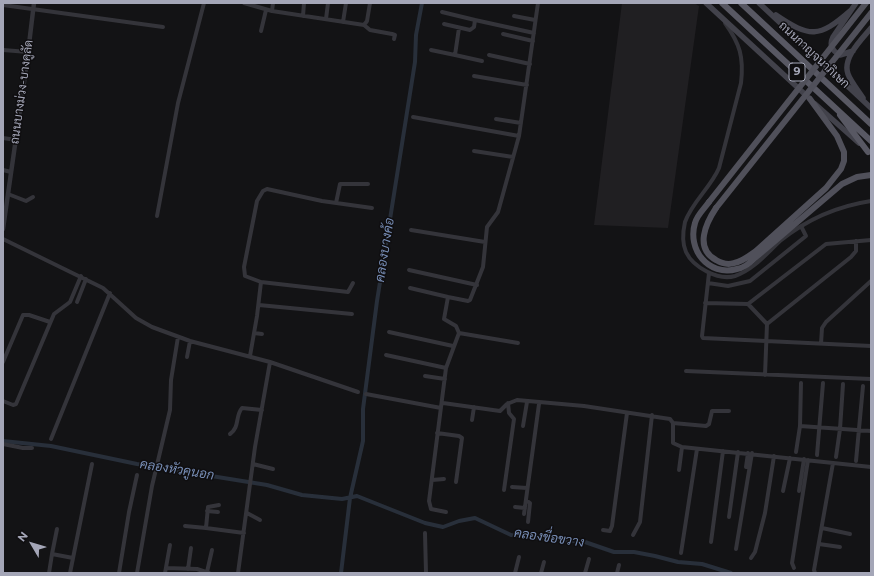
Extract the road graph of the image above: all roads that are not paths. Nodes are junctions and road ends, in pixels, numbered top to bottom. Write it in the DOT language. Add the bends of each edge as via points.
graph roads {
  1 [pos="34,3"];
  2 [pos="204,3"];
  3 [pos="244,3"];
  4 [pos="273,3"];
  5 [pos="304,3"];
  6 [pos="328,3"];
  7 [pos="346,3"];
  8 [pos="370,3"];
  9 [pos="538,3"];
  10 [pos="706,3"];
  11 [pos="722,3"];
  12 [pos="741,3"];
  13 [pos="856,3"];
  14 [pos="866,3"];
  15 [pos="3,5"];
  16 [pos="255,5"];
  17 [pos="760,5"];
  18 [pos="33,9"];
  19 [pos="266,10"];
  20 [pos="272,11"];
  21 [pos="850,11"];
  22 [pos="442,12"];
  23 [pos="871,13"];
  24 [pos="303,16"];
  25 [pos="514,16"];
  26 [pos="721,17"];
  27 [pos="326,19"];
  28 [pos="475,20"];
  29 [pos="535,20"];
  30 [pos="343,22"];
  31 [pos="444,24"];
  32 [pos="364,25"];
  33 [pos="163,27"];
  34 [pos="459,28"];
  35 [pos="871,28"];
  36 [pos="261,31"];
  37 [pos="534,33"];
  38 [pos="503,34"];
  39 [pos="394,39"];
  40 [pos="533,41"];
  41 [pos="3,50"];
  42 [pos="431,50"];
  43 [pos="853,51"];
  44 [pos="28,52"];
  45 [pos="455,55"];
  46 [pos="488,55"];
  47 [pos="482,61"];
  48 [pos="530,64"];
  49 [pos="474,76"];
  50 [pos="527,85"];
  51 [pos="810,99"];
  52 [pos="834,107"];
  53 [pos="870,108"];
  54 [pos="413,117"];
  55 [pos="496,119"];
  56 [pos="521,123"];
  57 [pos="871,124"];
  58 [pos="519,136"];
  59 [pos="3,138"];
  60 [pos="16,140"];
  61 [pos="871,141"];
  62 [pos="474,151"];
  63 [pos="870,153"];
  64 [pos="513,157"];
  65 [pos="3,170"];
  66 [pos="11,172"];
  67 [pos="871,175"];
  68 [pos="368,184"];
  69 [pos="8,194"];
  70 [pos="33,197"];
  71 [pos="871,201"];
  72 [pos="336,203"];
  73 [pos="372,208"];
  74 [pos="157,216"];
  75 [pos="4,219"];
  76 [pos="801,226"];
  77 [pos="3,229"];
  78 [pos="411,230"];
  79 [pos="3,239"];
  80 [pos="871,240"];
  81 [pos="856,241"];
  82 [pos="485,242"];
  83 [pos="409,270"];
  84 [pos="709,273"];
  85 [pos="81,276"];
  86 [pos="86,279"];
  87 [pos="871,281"];
  88 [pos="261,282"];
  89 [pos="353,283"];
  90 [pos="708,284"];
  91 [pos="477,285"];
  92 [pos="410,288"];
  93 [pos="110,294"];
  94 [pos="448,297"];
  95 [pos="77,302"];
  96 [pos="705,303"];
  97 [pos="748,304"];
  98 [pos="259,305"];
  99 [pos="352,314"];
  100 [pos="50,322"];
  101 [pos="767,324"];
  102 [pos="254,332"];
  103 [pos="388,332"];
  104 [pos="459,333"];
  105 [pos="262,334"];
  106 [pos="178,338"];
  107 [pos="190,341"];
  108 [pos="766,341"];
  109 [pos="518,342"];
  110 [pos="821,344"];
  111 [pos="453,346"];
  112 [pos="871,346"];
  113 [pos="386,355"];
  114 [pos="250,356"];
  115 [pos="187,357"];
  116 [pos="3,362"];
  117 [pos="270,362"];
  118 [pos="446,368"];
  119 [pos="686,371"];
  120 [pos="765,375"];
  121 [pos="425,376"];
  122 [pos="445,379"];
  123 [pos="871,380"];
  124 [pos="801,383"];
  125 [pos="823,383"];
  126 [pos="843,384"];
  127 [pos="862,386"];
  128 [pos="358,392"];
  129 [pos="366,394"];
  130 [pos="3,401"];
  131 [pos="527,402"];
  132 [pos="443,403"];
  133 [pos="508,403"];
  134 [pos="539,404"];
  135 [pos="474,407"];
  136 [pos="442,408"];
  137 [pos="262,410"];
  138 [pos="729,411"];
  139 [pos="627,413"];
  140 [pos="652,415"];
  141 [pos="472,420"];
  142 [pos="673,423"];
  143 [pos="523,426"];
  144 [pos="800,426"];
  145 [pos="820,427"];
  146 [pos="840,429"];
  147 [pos="860,430"];
  148 [pos="871,431"];
  149 [pos="437,433"];
  150 [pos="230,434"];
  151 [pos="50,439"];
  152 [pos="3,444"];
  153 [pos="682,447"];
  154 [pos="32,448"];
  155 [pos="697,449"];
  156 [pos="722,451"];
  157 [pos="738,452"];
  158 [pos="796,452"];
  159 [pos="750,453"];
  160 [pos="817,455"];
  161 [pos="774,456"];
  162 [pos="790,458"];
  163 [pos="836,458"];
  164 [pos="806,460"];
  165 [pos="856,461"];
  166 [pos="833,463"];
  167 [pos="92,464"];
  168 [pos="253,464"];
  169 [pos="871,467"];
  170 [pos="272,469"];
  171 [pos="679,470"];
  172 [pos="137,475"];
  173 [pos="444,479"];
  174 [pos="432,480"];
  175 [pos="456,482"];
  176 [pos="512,487"];
  177 [pos="527,488"];
  178 [pos="504,490"];
  179 [pos="783,491"];
  180 [pos="799,491"];
  181 [pos="526,500"];
  182 [pos="219,505"];
  183 [pos="515,507"];
  184 [pos="525,508"];
  185 [pos="740,509"];
  186 [pos="207,511"];
  187 [pos="218,512"];
  188 [pos="446,512"];
  189 [pos="247,513"];
  190 [pos="524,514"];
  191 [pos="729,517"];
  192 [pos="260,520"];
  193 [pos="528,522"];
  194 [pos="186,526"];
  195 [pos="206,528"];
  196 [pos="822,528"];
  197 [pos="57,529"];
  198 [pos="603,530"];
  199 [pos="244,532"];
  200 [pos="425,533"];
  201 [pos="850,534"];
  202 [pos="633,535"];
  203 [pos="711,542"];
  204 [pos="819,544"];
  205 [pos="170,545"];
  206 [pos="840,547"];
  207 [pos="191,548"];
  208 [pos="736,549"];
  209 [pos="212,550"];
  210 [pos="681,553"];
  211 [pos="52,554"];
  212 [pos="519,557"];
  213 [pos="73,558"];
  214 [pos="751,558"];
  215 [pos="589,559"];
  216 [pos="544,562"];
  217 [pos="619,565"];
  218 [pos="794,568"];
  219 [pos="188,569"];
  220 [pos="165,571"];
  221 [pos="208,572"];
  222 [pos="814,572"];
  223 [pos="49,573"];
  224 [pos="70,573"];
  225 [pos="119,573"];
  226 [pos="137,573"];
  227 [pos="238,573"];
  228 [pos="426,573"];
  229 [pos="515,573"];
  230 [pos="541,573"];
  231 [pos="585,573"];
  232 [pos="617,573"];
  1 -- 18 [label="street, ถนนบางม่วง-บางคูลัด"];
  2 -- 74 [label="street" via="178,103"];
  3 -- 16 [label="street"];
  4 -- 20 [label="street"];
  5 -- 24 [label="street"];
  6 -- 27 [label="street"];
  7 -- 30 [label="street"];
  8 -- 32 [label="street"];
  9 -- 29 [label="street"];
  10 -- 26 [label="main road"];
  11 -- 52 [label="highway, ถนนกาญจนาภิเษก / 9"];
  12 -- 57 [label="highway, ถนนกาญจนาภิเษก / 9"];
  13 -- 21 [label="main road"];
  14 -- 67 [label="main road, bridge" via="695,221 694,244 700,257 717,269 733,270 744,266 842,184 857,177"];
  15 -- 18 [label="street"];
  16 -- 19 [label="street"];
  17 -- 21 [label="main road" via="806,32 825,30"];
  17 -- 53 [label="main road"];
  18 -- 33 [label="street"];
  18 -- 44 [label="street, ถนนบางม่วง-บางคูลัด"];
  19 -- 20 [label="street"];
  19 -- 36 [label="street"];
  20 -- 24 [label="street"];
  21 -- 43 [label="main road" via="831,43 833,49 840,54"];
  22 -- 28 [label="street"];
  23 -- 51 [label="main road, bridge" via="716,208 706,226 703,239 709,256 722,263 733,264 744,259 826,188 841,169 844,152 837,136"];
  24 -- 27 [label="street"];
  25 -- 29 [label="street"];
  26 -- 51 [label="main road"];
  26 -- 84 [label="street" via="741,50 742,83 719,168 690,213 684,230 683,244 686,253"];
  27 -- 30 [label="street"];
  28 -- 34 [label="street" via="471,29"];
  28 -- 37 [label="street"];
  29 -- 37 [label="street"];
  30 -- 32 [label="street"];
  31 -- 34 [label="street"];
  32 -- 39 [label="street" via="370,30 395,35"];
  34 -- 45 [label="street"];
  35 -- 43 [label="main road"];
  37 -- 40 [label="street"];
  38 -- 40 [label="street"];
  40 -- 48 [label="street"];
  41 -- 44 [label="street"];
  42 -- 45 [label="street"];
  43 -- 53 [label="main road" via="847,72"];
  44 -- 60 [label="street, ถนนบางม่วง-บางคูลัด"];
  45 -- 47 [label="street"];
  46 -- 48 [label="street"];
  48 -- 50 [label="street"];
  49 -- 50 [label="street"];
  50 -- 56 [label="street"];
  51 -- 63 [label="main road"];
  52 -- 61 [label="highway, ถนนกาญจนาภิเษก / 9"];
  52 -- 63 [label="highway"];
  54 -- 58 [label="street"];
  55 -- 56 [label="street"];
  56 -- 58 [label="street"];
  58 -- 64 [label="street"];
  59 -- 60 [label="street"];
  60 -- 66 [label="street, ถนนบางม่วง-บางคูลัด"];
  62 -- 64 [label="street"];
  64 -- 82 [label="street" via="500,207 489,223"];
  65 -- 66 [label="street"];
  66 -- 69 [label="street, ถนนบางม่วง-บางคูลัด"];
  68 -- 72 [label="street" via="340,184"];
  69 -- 70 [label="street" via="26,201"];
  69 -- 75 [label="street, ถนนบางม่วง-บางคูลัด"];
  71 -- 76 [label="street" via="841,208"];
  72 -- 73 [label="street"];
  72 -- 88 [label="street" via="268,189 263,191 258,197 244,275"];
  75 -- 77 [label="street, ถนนบางม่วง-บางคูลัด"];
  76 -- 84 [label="street" via="744,272 726,277"];
  76 -- 90 [label="street" via="806,236 750,281 728,286"];
  78 -- 82 [label="street"];
  79 -- 85 [label="street"];
  80 -- 81 [label="street"];
  81 -- 97 [label="street" via="826,244"];
  81 -- 101 [label="street" via="856,251 851,257"];
  82 -- 91 [label="street" via="483,267"];
  83 -- 91 [label="street"];
  84 -- 90 [label="street"];
  85 -- 86 [label="street"];
  85 -- 100 [label="street" via="70,302 56,312"];
  86 -- 93 [label="street"];
  86 -- 95 [label="street"];
  87 -- 110 [label="street" via="826,322 822,328"];
  88 -- 89 [label="street" via="348,292"];
  88 -- 98 [label="street"];
  90 -- 96 [label="street"];
  91 -- 94 [label="street" via="468,301"];
  92 -- 94 [label="street"];
  93 -- 106 [label="street" via="144,323"];
  93 -- 151 [label="street"];
  94 -- 104 [label="street" via="444,319 456,326"];
  96 -- 97 [label="street"];
  96 -- 108 [label="street" via="703,338"];
  97 -- 101 [label="street"];
  98 -- 99 [label="street"];
  98 -- 102 [label="street"];
  100 -- 116 [label="street" via="29,315 23,316"];
  100 -- 130 [label="street" via="16,404 13,406"];
  101 -- 108 [label="street"];
  102 -- 105 [label="street"];
  102 -- 114 [label="street"];
  103 -- 111 [label="street"];
  104 -- 109 [label="street"];
  104 -- 111 [label="street"];
  106 -- 107 [label="street"];
  106 -- 226 [label="street" via="171,380 170,410 154,474"];
  107 -- 114 [label="street"];
  107 -- 115 [label="street"];
  108 -- 110 [label="street"];
  108 -- 120 [label="street"];
  110 -- 112 [label="street"];
  111 -- 118 [label="street"];
  113 -- 118 [label="street"];
  114 -- 117 [label="street"];
  117 -- 128 [label="street"];
  117 -- 137 [label="street"];
  118 -- 122 [label="street"];
  119 -- 120 [label="street"];
  120 -- 123 [label="street"];
  121 -- 122 [label="street"];
  122 -- 132 [label="street"];
  124 -- 144 [label="street"];
  125 -- 145 [label="street"];
  126 -- 146 [label="street"];
  127 -- 147 [label="street"];
  129 -- 136 [label="street"];
  131 -- 133 [label="street" via="517,400"];
  131 -- 134 [label="street"];
  131 -- 143 [label="street"];
  132 -- 135 [label="street"];
  132 -- 136 [label="street"];
  133 -- 135 [label="street" via="500,411"];
  133 -- 178 [label="street" via="509,413 514,420"];
  134 -- 139 [label="street" via="584,406"];
  134 -- 177 [label="street"];
  135 -- 141 [label="street"];
  136 -- 149 [label="street"];
  137 -- 150 [label="street" via="243,407 236,429"];
  137 -- 168 [label="street"];
  138 -- 142 [label="street" via="712,411 709,424 706,426"];
  139 -- 140 [label="street"];
  139 -- 198 [label="street" via="612,526 610,531"];
  140 -- 142 [label="street" via="669,418"];
  140 -- 202 [label="street" via="640,522"];
  142 -- 153 [label="street" via="673,443"];
  144 -- 145 [label="street"];
  144 -- 158 [label="street"];
  145 -- 146 [label="street"];
  145 -- 160 [label="street"];
  146 -- 147 [label="street"];
  146 -- 163 [label="street"];
  147 -- 148 [label="street"];
  147 -- 165 [label="street"];
  149 -- 174 [label="street"];
  149 -- 175 [label="street" via="462,438"];
  152 -- 154 [label="street"];
  153 -- 155 [label="street"];
  153 -- 171 [label="street"];
  155 -- 156 [label="street"];
  155 -- 210 [label="street"];
  156 -- 157 [label="street"];
  156 -- 203 [label="street"];
  157 -- 159 [label="street"];
  157 -- 191 [label="street"];
  159 -- 161 [label="street"];
  159 -- 185 [label="street"];
  159 -- 208 [label="street"];
  161 -- 162 [label="street"];
  161 -- 214 [label="street" via="766,508 755,552"];
  162 -- 164 [label="street"];
  162 -- 179 [label="street"];
  164 -- 166 [label="street"];
  164 -- 180 [label="street"];
  164 -- 218 [label="street" via="792,563"];
  166 -- 169 [label="street"];
  166 -- 196 [label="street"];
  167 -- 213 [label="street"];
  168 -- 170 [label="street"];
  168 -- 189 [label="street"];
  172 -- 225 [label="street" via="128,512"];
  173 -- 174 [label="street"];
  174 -- 188 [label="street" via="430,508"];
  176 -- 177 [label="street"];
  177 -- 181 [label="street"];
  181 -- 184 [label="street"];
  181 -- 193 [label="street" via="530,503"];
  182 -- 186 [label="street" via="210,506"];
  183 -- 184 [label="street"];
  184 -- 190 [label="street"];
  186 -- 187 [label="street"];
  186 -- 195 [label="street"];
  189 -- 192 [label="street"];
  189 -- 199 [label="street"];
  194 -- 195 [label="street"];
  195 -- 199 [label="street"];
  196 -- 201 [label="street"];
  196 -- 204 [label="street"];
  197 -- 211 [label="street"];
  199 -- 227 [label="street"];
  200 -- 228 [label="street"];
  204 -- 206 [label="street"];
  204 -- 222 [label="street"];
  205 -- 220 [label="street"];
  207 -- 219 [label="street"];
  209 -- 221 [label="street"];
  211 -- 213 [label="street"];
  211 -- 223 [label="street"];
  212 -- 229 [label="street"];
  213 -- 224 [label="street"];
  215 -- 231 [label="street"];
  216 -- 230 [label="street"];
  217 -- 232 [label="street"];
  219 -- 220 [label="street"];
  219 -- 221 [label="street"];
}
